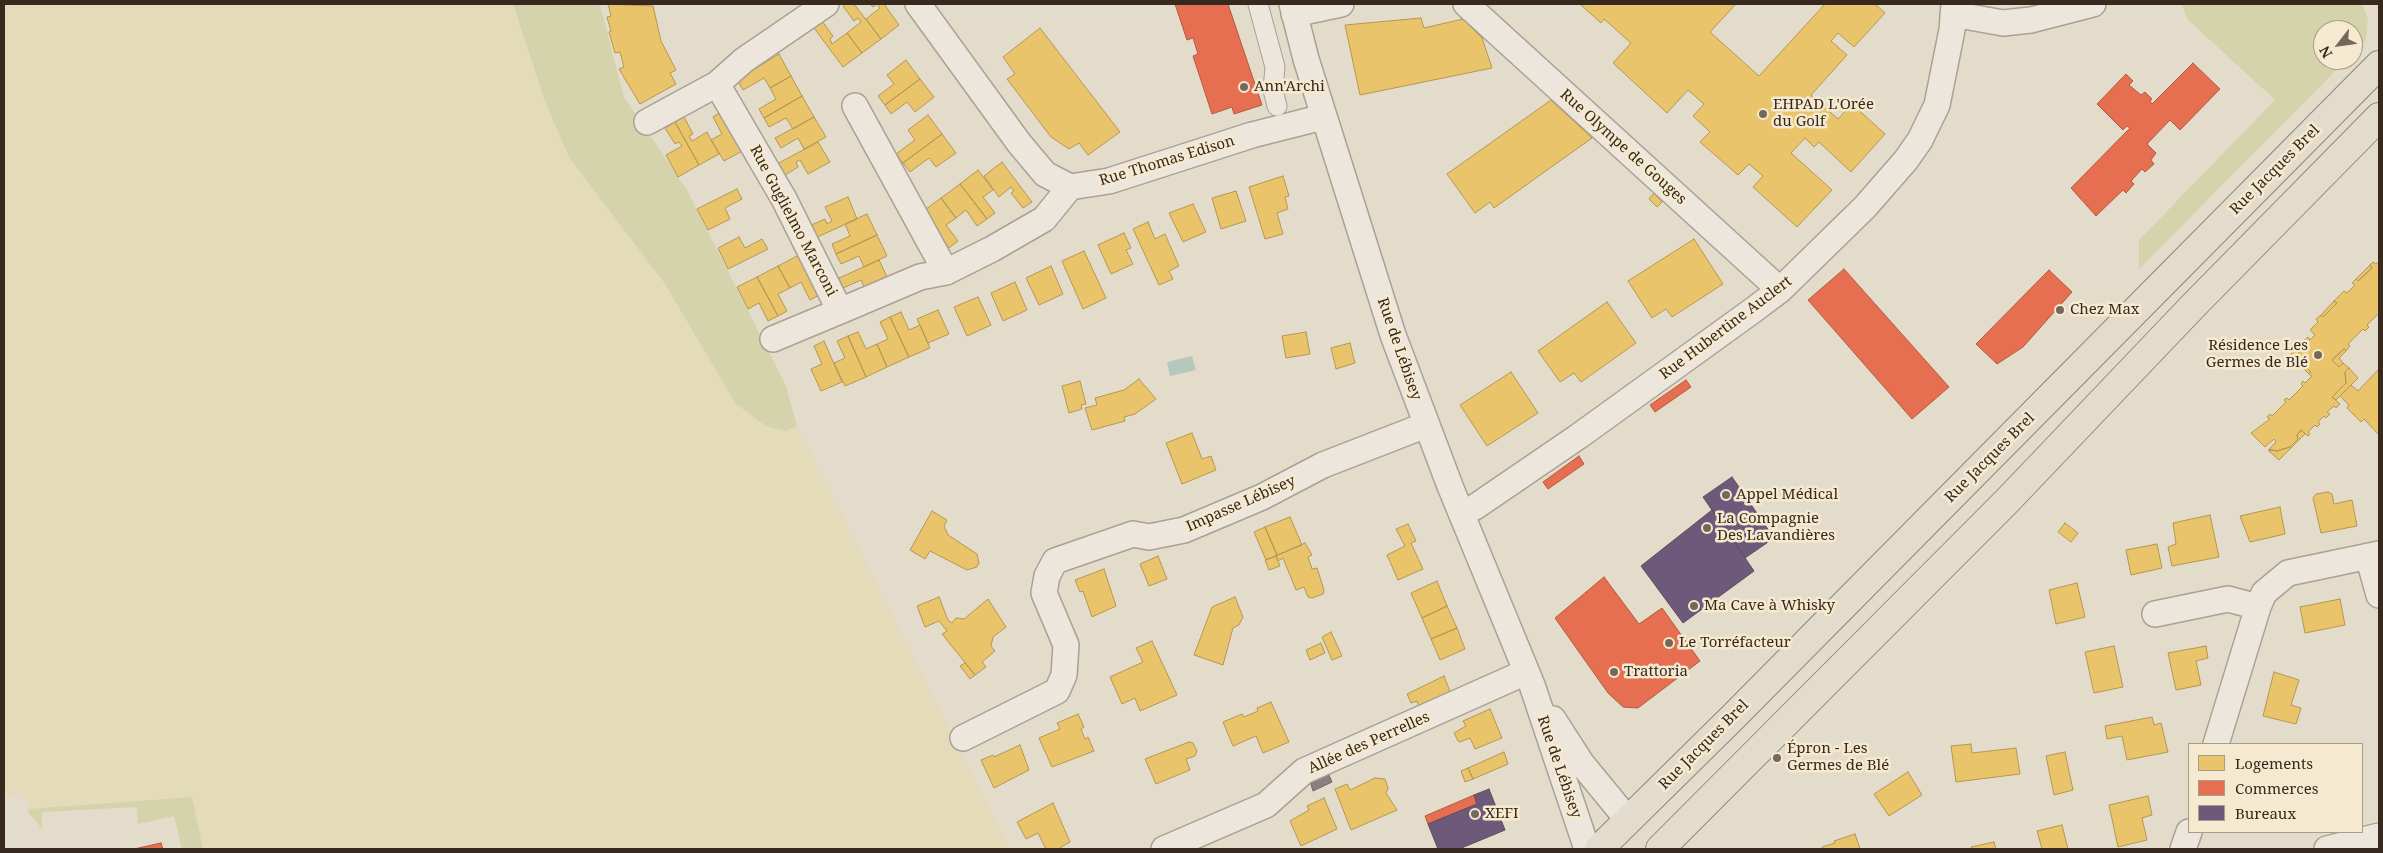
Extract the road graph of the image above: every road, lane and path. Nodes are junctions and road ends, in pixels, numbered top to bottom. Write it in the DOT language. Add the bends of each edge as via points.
graph roads {
  1 [pos="826,4"];
  2 [pos="918,4"];
  3 [pos="1258,4"];
  4 [pos="1341,4"];
  5 [pos="1466,4"];
  6 [pos="2093,4"];
  7 [pos="1293,9"];
  8 [pos="1954,9"];
  9 [pos="2379,65"];
  10 [pos="717,84"];
  11 [pos="855,106"];
  12 [pos="1277,106"];
  13 [pos="1323,117"];
  14 [pos="2379,117"];
  15 [pos="647,122"];
  16 [pos="1070,187"];
  17 [pos="946,272"];
  18 [pos="1780,290"];
  19 [pos="840,311"];
  20 [pos="773,339"];
  21 [pos="1426,425"];
  22 [pos="1462,513"];
  23 [pos="2374,555"];
  24 [pos="2379,595"];
  25 [pos="2258,607"];
  26 [pos="2155,614"];
  27 [pos="1529,678"];
  28 [pos="963,738"];
  29 [pos="2216,743"];
  30 [pos="1628,820"];
  31 [pos="2189,833"];
  32 [pos="2379,836"];
  33 [pos="1164,849"];
  34 [pos="1587,849"];
  35 [pos="1598,849"];
  36 [pos="1660,849"];
  37 [pos="2183,849"];
  38 [pos="2327,849"];
  1 -- 10 [label="street" via="744,60"];
  2 -- 16 [label="street" via="1045,174"];
  3 -- 12 [label="street" via="1275,67 1273,90"];
  4 -- 7 [label="street"];
  5 -- 18 [label="street, Rue Olympe de Gouges"];
  6 -- 8 [label="street" via="2030,20 2002,23"];
  7 -- 13 [label="street, Rue de Lébisey"];
  8 -- 18 [label="street, Rue Hubertine Auclert" via="1937,105 1920,140 1865,207"];
  9 -- 30 [label="main road, Rue Jacques Brel"];
  10 -- 15 [label="street"];
  10 -- 19 [label="street, Rue Guglielmo Marconi" via="784,199"];
  11 -- 17 [label="street"];
  13 -- 16 [label="street, Rue Thomas Edison" via="1252,135 1109,181"];
  13 -- 21 [label="street, Rue de Lébisey" via="1393,335"];
  14 -- 36 [label="main road" via="2008,500"];
  16 -- 17 [label="street, Rue Guglielmo Marconi" via="1044,219 992,250"];
  17 -- 19 [label="street, Rue Guglielmo Marconi" via="920,277"];
  18 -- 22 [label="street, Rue Hubertine Auclert" via="1588,429"];
  19 -- 20 [label="street"];
  21 -- 22 [label="street, Rue de Lébisey"];
  21 -- 28 [label="street, Impasse Lébisey" via="1323,465 1262,497 1184,530 1149,537 1133,534 1055,561 1047,576 1044,593 1066,645 1064,675 1057,691"];
  22 -- 27 [label="street, Rue de Lébisey"];
  23 -- 24 [label="street"];
  23 -- 25 [label="street" via="2288,573 2264,593"];
  25 -- 26 [label="street" via="2228,599"];
  25 -- 29 [label="street"];
  27 -- 30 [label="street, Rue de Lébisey" via="1578,758"];
  27 -- 33 [label="street, Allée des Perrelles" via="1304,772 1266,805"];
  27 -- 34 [label="street, Rue de Lébisey"];
  30 -- 35 [label="main road, Rue Jacques Brel"];
  31 -- 37 [label="street"];
  32 -- 38 [label="street"];
}
